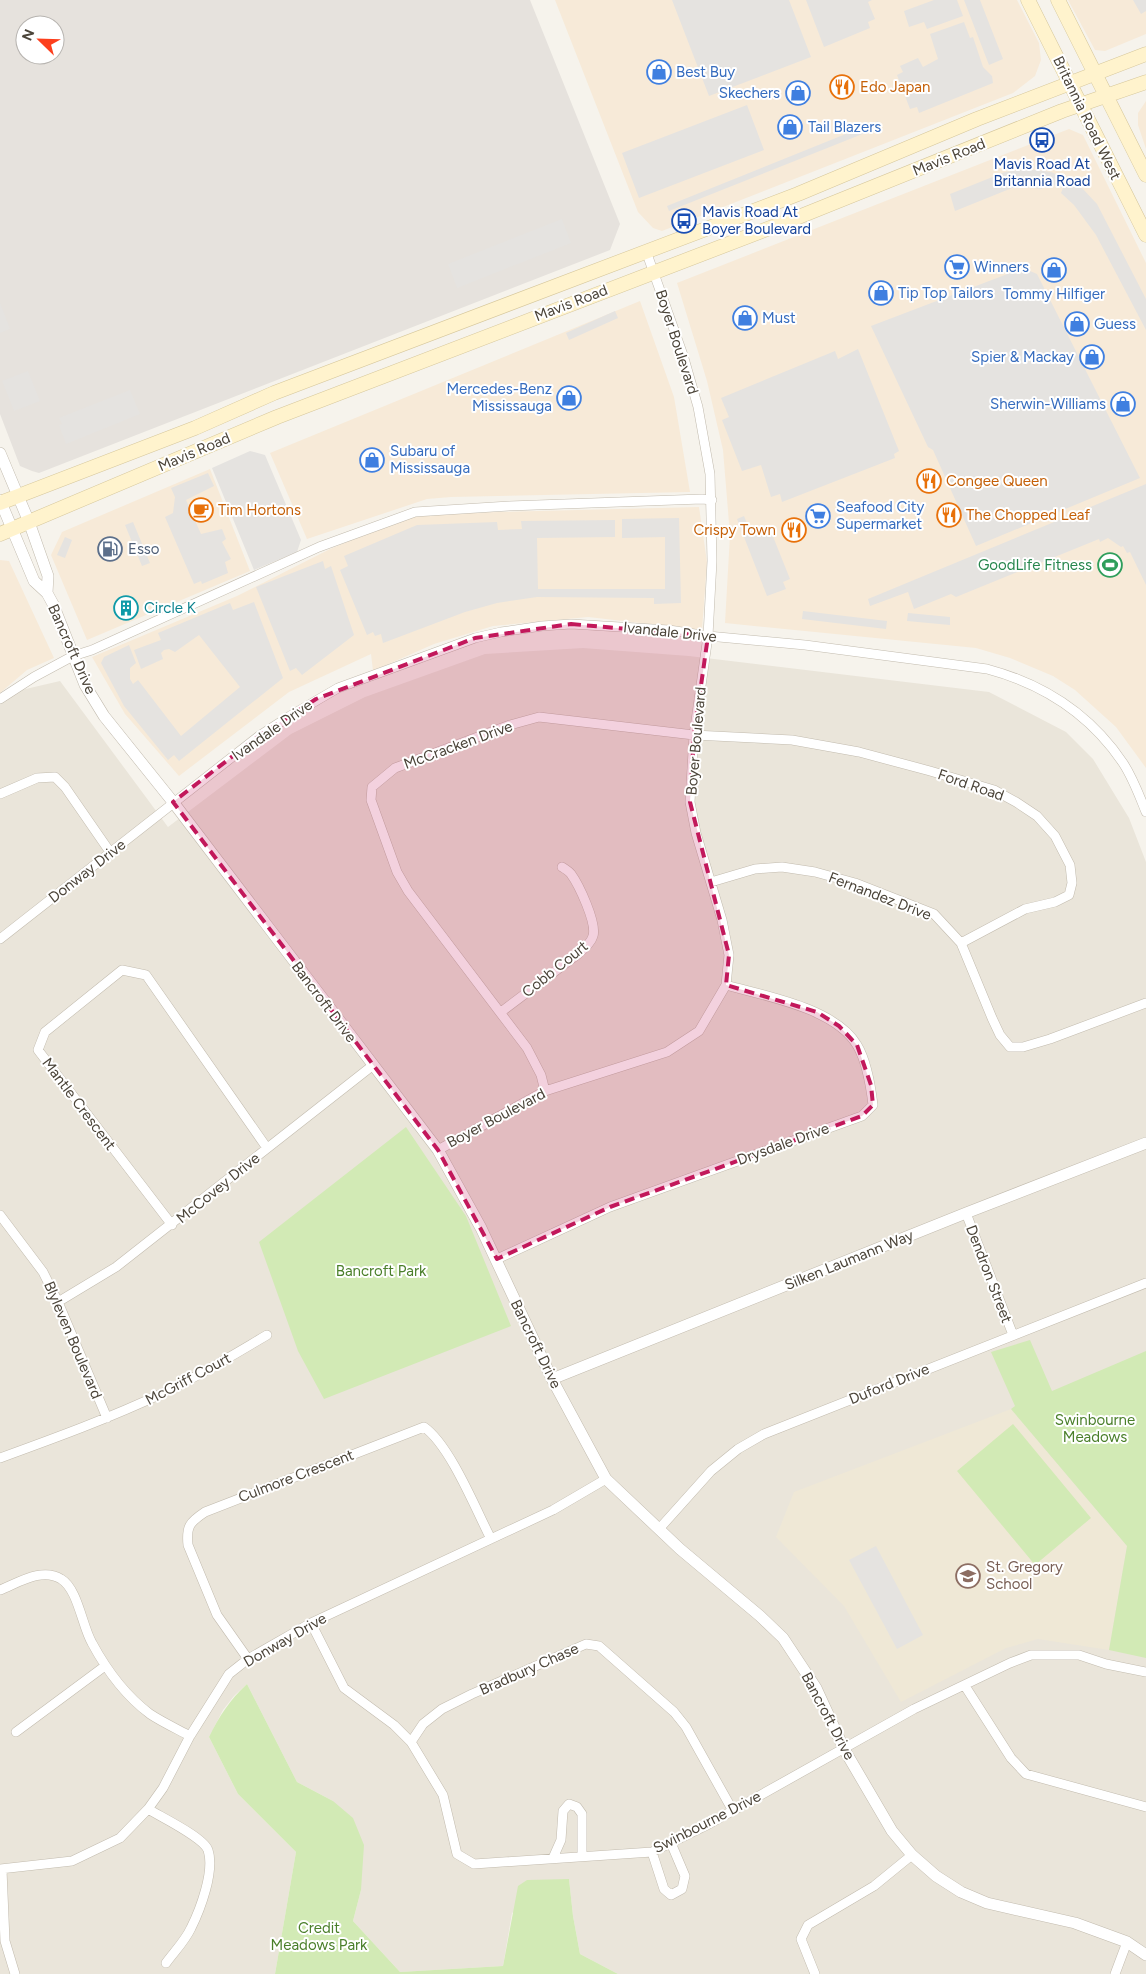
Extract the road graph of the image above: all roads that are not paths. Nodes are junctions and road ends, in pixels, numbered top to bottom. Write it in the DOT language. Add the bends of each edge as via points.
graph roads {
  1 [pos="1028,0"];
  2 [pos="1058,0"];
  3 [pos="1146,54"];
  4 [pos="1096,73"];
  5 [pos="1146,82"];
  6 [pos="1070,83"];
  7 [pos="1108,96"];
  8 [pos="1081,105"];
  9 [pos="1146,175"];
  10 [pos="1146,235"];
  11 [pos="646,250"];
  12 [pos="654,271"];
  13 [pos="0,454"];
  14 [pos="17,496"];
  15 [pos="712,500"];
  16 [pos="0,502"];
  17 [pos="29,522"];
  18 [pos="6,531"];
  19 [pos="47,593"];
  20 [pos="708,636"];
  21 [pos="73,656"];
  22 [pos="0,699"];
  23 [pos="694,735"];
  24 [pos="0,794"];
  25 [pos="173,802"];
  26 [pos="1146,812"];
  27 [pos="110,852"];
  28 [pos="562,866"];
  29 [pos="712,882"];
  30 [pos="0,939"];
  31 [pos="961,943"];
  32 [pos="726,985"];
  33 [pos="1146,1003"];
  34 [pos="501,1012"];
  35 [pos="372,1066"];
  36 [pos="545,1091"];
  37 [pos="1146,1143"];
  38 [pos="267,1148"];
  39 [pos="438,1150"];
  40 [pos="966,1212"];
  41 [pos="0,1215"];
  42 [pos="172,1225"];
  43 [pos="497,1259"];
  44 [pos="1146,1283"];
  45 [pos="58,1302"];
  46 [pos="267,1335"];
  47 [pos="1013,1335"];
  48 [pos="552,1379"];
  49 [pos="106,1418"];
  50 [pos="0,1458"];
  51 [pos="606,1479"];
  52 [pos="659,1529"];
  53 [pos="491,1539"];
  54 [pos="0,1590"];
  55 [pos="311,1623"];
  56 [pos="248,1659"];
  57 [pos="105,1666"];
  58 [pos="1146,1672"];
  59 [pos="965,1686"];
  60 [pos="16,1732"];
  61 [pos="190,1736"];
  62 [pos="411,1742"];
  63 [pos="844,1749"];
  64 [pos="1146,1807"];
  65 [pos="148,1809"];
  66 [pos="733,1811"];
  67 [pos="672,1843"];
  68 [pos="652,1852"];
  69 [pos="912,1855"];
  70 [pos="582,1856"];
  71 [pos="553,1858"];
  72 [pos="1,1869"];
  73 [pos="1128,1942"];
  74 [pos="1146,1954"];
  75 [pos="166,1963"];
  76 [pos="15,1974"];
  77 [pos="815,1974"];
  78 [pos="1115,1974"];
  1 -- 6 [label="main road, Britannia Road West"];
  2 -- 4 [label="main road, Britannia Road West"];
  3 -- 4 [label="main road, Mavis Road"];
  4 -- 6 [label="main road, Mavis Road"];
  4 -- 7 [label="main road, Britannia Road West"];
  5 -- 7 [label="main road, Mavis Road"];
  6 -- 8 [label="main road, Britannia Road West"];
  6 -- 11 [label="main road, Mavis Road" via="798,194"];
  7 -- 8 [label="main road, Mavis Road"];
  7 -- 9 [label="main road, Britannia Road West"];
  8 -- 10 [label="main road, Britannia Road West"];
  8 -- 12 [label="main road, Mavis Road"];
  11 -- 12 [label="street, Boyer Boulevard"];
  11 -- 14 [label="main road, Mavis Road" via="274,392 195,428"];
  12 -- 15 [label="street, Boyer Boulevard" via="698,407"];
  12 -- 17 [label="main road, Mavis Road" via="277,417"];
  13 -- 14 [label="street, Bancroft Drive"];
  14 -- 16 [label="main road, Mavis Road"];
  14 -- 17 [label="street, Bancroft Drive"];
  15 -- 20 [label="street, Boyer Boulevard"];
  15 -- 21 [label="street" via="415,512 319,547"];
  16 -- 18 [label="street, Bancroft Drive"];
  17 -- 18 [label="main road, Mavis Road"];
  17 -- 19 [label="street, Bancroft Drive" via="48,576"];
  18 -- 19 [label="street, Bancroft Drive" via="34,581"];
  19 -- 21 [label="street, Bancroft Drive"];
  20 -- 23 [label="street, Boyer Boulevard"];
  20 -- 25 [label="street, Ivandale Drive" via="669,630 571,624 475,638 316,699 259,736"];
  20 -- 26 [label="street, Ivandale Drive" via="987,669 1028,683 1062,701 1101,736 1124,764"];
  21 -- 22 [label="street"];
  21 -- 25 [label="street, Bancroft Drive" via="85,685 104,716"];
  23 -- 29 [label="street, Boyer Boulevard" via="690,802"];
  23 -- 31 [label="street, Ford Road" via="792,740 859,752 994,790 1037,816 1055,836 1070,865 1072,883 1069,895 1025,909"];
  23 -- 34 [label="street, McCracken Drive" via="539,717 395,768 372,787 371,800 397,872"];
  24 -- 27 [label="street" via="37,778 55,777"];
  25 -- 27 [label="street, Donway Drive"];
  25 -- 35 [label="street, Bancroft Drive"];
  27 -- 30 [label="street, Donway Drive"];
  28 -- 34 [label="street, Cobb Court" via="577,886 594,926 593,936 578,954"];
  29 -- 31 [label="street, Fernandez Drive" via="754,869 782,867 815,872 855,883 934,914"];
  29 -- 32 [label="street, Boyer Boulevard" via="729,955"];
  31 -- 33 [label="street, Fernandez Drive" via="1000,1035 1010,1047 1023,1047 1050,1039"];
  32 -- 36 [label="street, Boyer Boulevard" via="699,1031 667,1052"];
  32 -- 43 [label="street, Drysdale Drive" via="817,1012 839,1026 857,1045 871,1085 872,1105 862,1116 610,1207"];
  34 -- 36 [label="street, McCracken Drive" via="527,1048"];
  35 -- 38 [label="street, McCovey Drive"];
  35 -- 39 [label="street, Bancroft Drive"];
  36 -- 39 [label="street, Boyer Boulevard"];
  37 -- 40 [label="street, Silken Laumann Way"];
  38 -- 42 [label="street, McCovey Drive"];
  38 -- 42 [label="street, Mantle Crescent" via="146,975 122,970 44,1032 38,1050"];
  39 -- 43 [label="street, Bancroft Drive"];
  40 -- 47 [label="street, Dendron Street"];
  40 -- 48 [label="street, Silken Laumann Way"];
  41 -- 45 [label="street, Blyleven Boulevard" via="43,1272"];
  42 -- 45 [label="street, McCovey Drive" via="116,1268"];
  43 -- 48 [label="street, Bancroft Drive"];
  44 -- 47 [label="street, Duford Drive"];
  45 -- 49 [label="street, Blyleven Boulevard"];
  46 -- 49 [label="street, McGriff Court" via="209,1370"];
  47 -- 52 [label="street, Duford Drive" via="764,1434 738,1449 711,1471"];
  48 -- 51 [label="street, Bancroft Drive"];
  49 -- 50 [label="street, McGriff Court"];
  51 -- 52 [label="street, Bancroft Drive"];
  51 -- 53 [label="street, Donway Drive" via="553,1510"];
  52 -- 63 [label="street, Bancroft Drive" via="783,1638 816,1688"];
  53 -- 55 [label="street, Donway Drive"];
  53 -- 56 [label="street, Culmore Crescent" via="444,1447 424,1427 205,1512 191,1520 188,1545 217,1615"];
  54 -- 57 [label="street" via="42,1573 59,1578 68,1585 91,1642"];
  55 -- 56 [label="street, Donway Drive"];
  55 -- 62 [label="street, Swinbourne Drive" via="344,1688 394,1725"];
  56 -- 61 [label="street, Donway Drive" via="229,1674"];
  57 -- 60 [label="street"];
  57 -- 61 [label="street" via="126,1693 150,1714"];
  58 -- 59 [label="street, Swinbourne Drive" via="1080,1655 1031,1655"];
  59 -- 63 [label="street, Swinbourne Drive" via="914,1709"];
  59 -- 64 [label="street" via="1026,1774"];
  61 -- 65 [label="street, Donway Drive" via="163,1788"];
  62 -- 66 [label="street, Bradbury Chase" via="436,1714 464,1698 586,1644 600,1646 674,1712 686,1727"];
  62 -- 71 [label="street, Swinbourne Drive" via="442,1795 457,1854 474,1864"];
  63 -- 66 [label="street, Swinbourne Drive"];
  63 -- 69 [label="street, Bancroft Drive" via="892,1831"];
  65 -- 72 [label="street, Donway Drive" via="120,1838 72,1861"];
  65 -- 75 [label="street" via="194,1836 208,1850 210,1868 202,1901 190,1930"];
  66 -- 67 [label="street, Swinbourne Drive"];
  67 -- 68 [label="street, Swinbourne Drive"];
  67 -- 68 [label="street" via="685,1876 682,1889 671,1895 664,1889"];
  68 -- 70 [label="street, Swinbourne Drive"];
  69 -- 73 [label="street, Bancroft Drive" via="953,1887 987,1903 1075,1923"];
  69 -- 77 [label="street" via="874,1886 808,1925 801,1939"];
  70 -- 71 [label="street, Swinbourne Drive"];
  70 -- 71 [label="street" via="582,1814 577,1806 569,1804 563,1812 560,1840"];
  72 -- 76 [label="street" via="5,1941"];
  73 -- 74 [label="street, Bancroft Drive"];
  73 -- 78 [label="street"];
}
